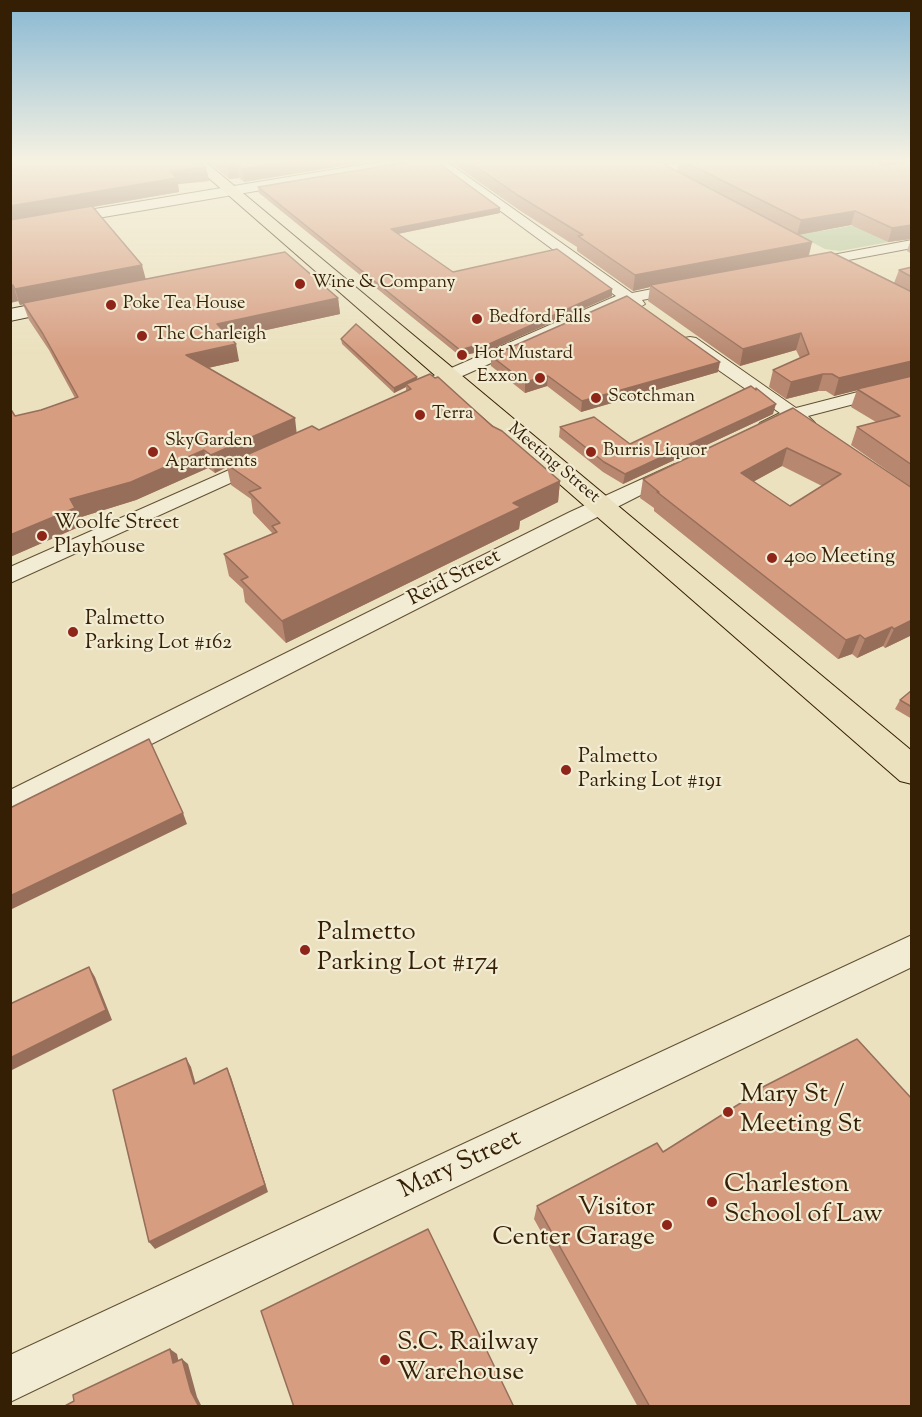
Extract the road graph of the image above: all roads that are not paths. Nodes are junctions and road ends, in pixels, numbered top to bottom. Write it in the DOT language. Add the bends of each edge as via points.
graph roads {
  1 [pos="27,225"];
  2 [pos="271,225"];
  3 [pos="528,225"];
  4 [pos="10,228"];
  5 [pos="912,244"];
  6 [pos="812,250"];
  7 [pos="307,256"];
  8 [pos="284,260"];
  9 [pos="830,260"];
  10 [pos="794,267"];
  11 [pos="849,270"];
  12 [pos="695,286"];
  13 [pos="629,298"];
  14 [pos="90,299"];
  15 [pos="10,315"];
  16 [pos="653,316"];
  17 [pos="679,334"];
  18 [pos="448,376"];
  19 [pos="912,383"];
  20 [pos="408,394"];
  21 [pos="793,414"];
  22 [pos="820,434"];
  23 [pos="748,436"];
  24 [pos="276,455"];
  25 [pos="692,462"];
  26 [pos="602,505"];
  27 [pos="10,576"];
  28 [pos="912,771"];
  29 [pos="10,804"];
  30 [pos="912,950"];
  31 [pos="10,1379"];
  1 -- 4 [label="street"];
  2 -- 7 [label="main road, Meeting Street"];
  3 -- 13 [label="street"];
  5 -- 9 [label="street"];
  6 -- 9 [label="street"];
  7 -- 8 [label="street"];
  7 -- 18 [label="main road, Meeting Street"];
  9 -- 10 [label="street"];
  9 -- 11 [label="street"];
  12 -- 13 [label="street"];
  13 -- 16 [label="street"];
  13 -- 18 [label="street"];
  14 -- 15 [label="street"];
  17 -- 21 [label="street"];
  18 -- 20 [label="street"];
  18 -- 26 [label="main road, Meeting Street"];
  19 -- 21 [label="street"];
  21 -- 22 [label="street"];
  21 -- 23 [label="street"];
  24 -- 27 [label="street"];
  25 -- 26 [label="street, Reid Street"];
  26 -- 28 [label="main road, Meeting Street"];
  26 -- 29 [label="street, Reid Street"];
  30 -- 31 [label="street, Mary Street"];
}
